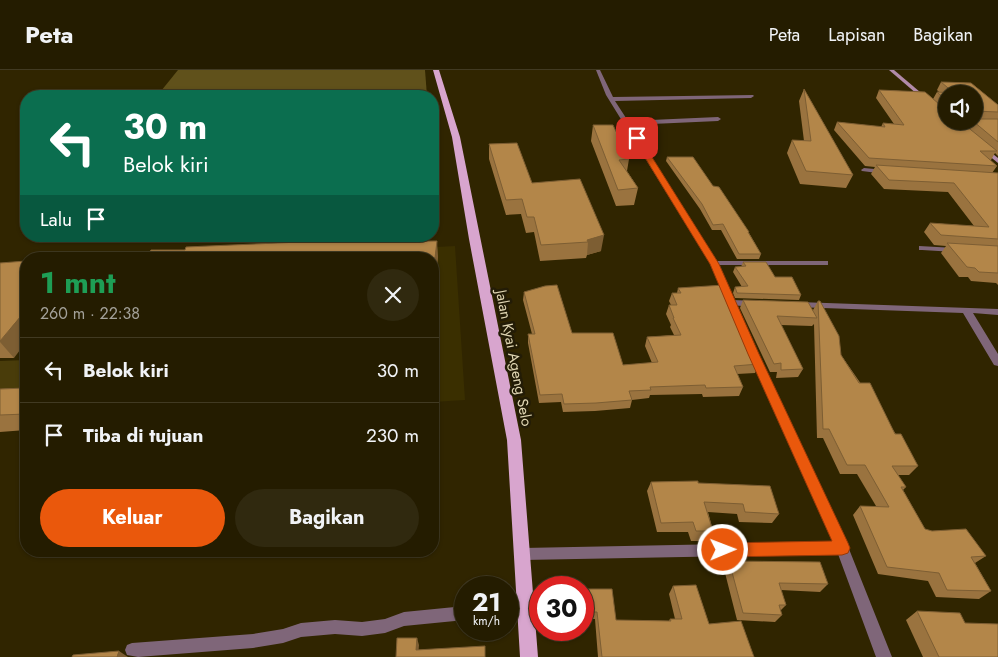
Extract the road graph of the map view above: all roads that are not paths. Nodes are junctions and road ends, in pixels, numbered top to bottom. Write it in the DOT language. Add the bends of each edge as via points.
graph roads {
  1 [pos="436,70"];
  2 [pos="598,70"];
  3 [pos="891,70"];
  4 [pos="751,96"];
  5 [pos="612,99"];
  6 [pos="938,110"];
  7 [pos="718,119"];
  8 [pos="627,122"];
  9 [pos="983,123"];
  10 [pos="998,124"];
  11 [pos="976,142"];
  12 [pos="998,161"];
  13 [pos="864,170"];
  14 [pos="892,172"];
  15 [pos="922,248"];
  16 [pos="960,250"];
  17 [pos="825,263"];
  18 [pos="714,264"];
  19 [pos="770,304"];
  20 [pos="789,305"];
  21 [pos="966,310"];
  22 [pos="998,312"];
  23 [pos="750,346"];
  24 [pos="998,362"];
  25 [pos="842,548"];
  26 [pos="524,554"];
  27 [pos="519,610"];
  28 [pos="527,610"];
  29 [pos="454,614"];
  30 [pos="132,650"];
  31 [pos="529,657"];
  32 [pos="884,657"];
  1 -- 26 [label="main road, Jalan Kyai Ageng Selo" via="456,137 514,440"];
  2 -- 5 [label="street"];
  3 -- 6 [label="main road"];
  4 -- 5 [label="street"];
  5 -- 8 [label="street"];
  7 -- 8 [label="street"];
  8 -- 18 [label="street"];
  9 -- 10 [label="street"];
  11 -- 12 [label="main road"];
  13 -- 14 [label="street"];
  15 -- 16 [label="street"];
  17 -- 18 [label="street"];
  18 -- 19 [label="street" via="733,308"];
  20 -- 21 [label="street"];
  21 -- 22 [label="street"];
  21 -- 24 [label="street"];
  23 -- 25 [label="street"];
  25 -- 26 [label="street"];
  25 -- 32 [label="street"];
  26 -- 28 [label="main road, Jalan Kyai Ageng Selo"];
  27 -- 28 [label="street"];
  28 -- 31 [label="main road, Jalan Kyai Ageng Selo"];
  29 -- 30 [label="street" via="404,619 362,629 301,630 253,641"];
}
